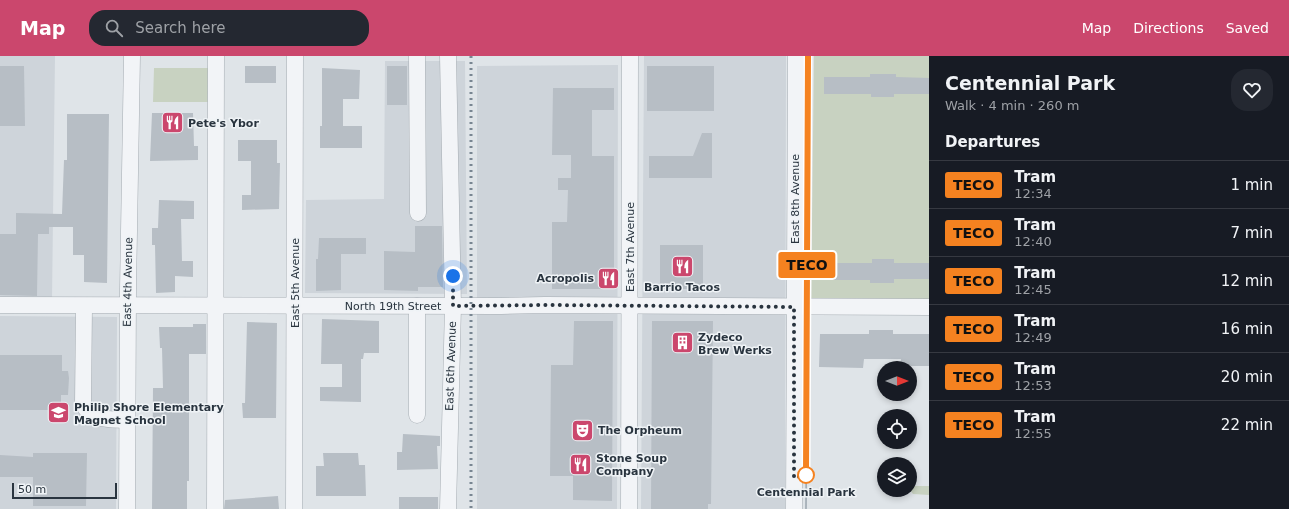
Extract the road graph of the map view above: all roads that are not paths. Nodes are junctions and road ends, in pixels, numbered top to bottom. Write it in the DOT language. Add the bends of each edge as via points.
graph roads {
  1 [pos="132,56"];
  2 [pos="216,56"];
  3 [pos="296,56"];
  4 [pos="417,56"];
  5 [pos="448,56"];
  6 [pos="630,56"];
  7 [pos="796,56"];
  8 [pos="418,213"];
  9 [pos="0,306"];
  10 [pos="84,306"];
  11 [pos="128,306"];
  12 [pos="214,306"];
  13 [pos="295,306"];
  14 [pos="417,306"];
  15 [pos="453,306"];
  16 [pos="630,307"];
  17 [pos="794,307"];
  18 [pos="929,307"];
  19 [pos="417,415"];
  20 [pos="128,420"];
  21 [pos="127,509"];
  22 [pos="215,509"];
  23 [pos="294,509"];
  24 [pos="448,509"];
  25 [pos="629,509"];
  26 [pos="794,509"];
  1 -- 11 [label="street, East 4th Avenue"];
  2 -- 12 [label="street"];
  3 -- 13 [label="street, East 5th Avenue"];
  4 -- 8 [label="street"];
  5 -- 15 [label="street, East 6th Avenue"];
  6 -- 16 [label="street, East 7th Avenue"];
  7 -- 17 [label="street, East 8th Avenue"];
  9 -- 10 [label="street, North 19th Street"];
  10 -- 11 [label="street, North 19th Street"];
  10 -- 20 [label="street" via="83,404 87,412 93,416"];
  11 -- 12 [label="street, North 19th Street"];
  11 -- 20 [label="street, East 4th Avenue"];
  12 -- 13 [label="street, North 19th Street"];
  12 -- 22 [label="street"];
  13 -- 14 [label="street, North 19th Street"];
  13 -- 23 [label="street, East 5th Avenue"];
  14 -- 15 [label="street, North 19th Street"];
  14 -- 19 [label="street"];
  15 -- 16 [label="street, North 19th Street"];
  15 -- 24 [label="street, East 6th Avenue"];
  16 -- 17 [label="street, North 19th Street"];
  16 -- 25 [label="street, East 7th Avenue"];
  17 -- 18 [label="street, North 19th Street"];
  17 -- 26 [label="street, East 8th Avenue"];
  20 -- 21 [label="street, East 4th Avenue"];
}
